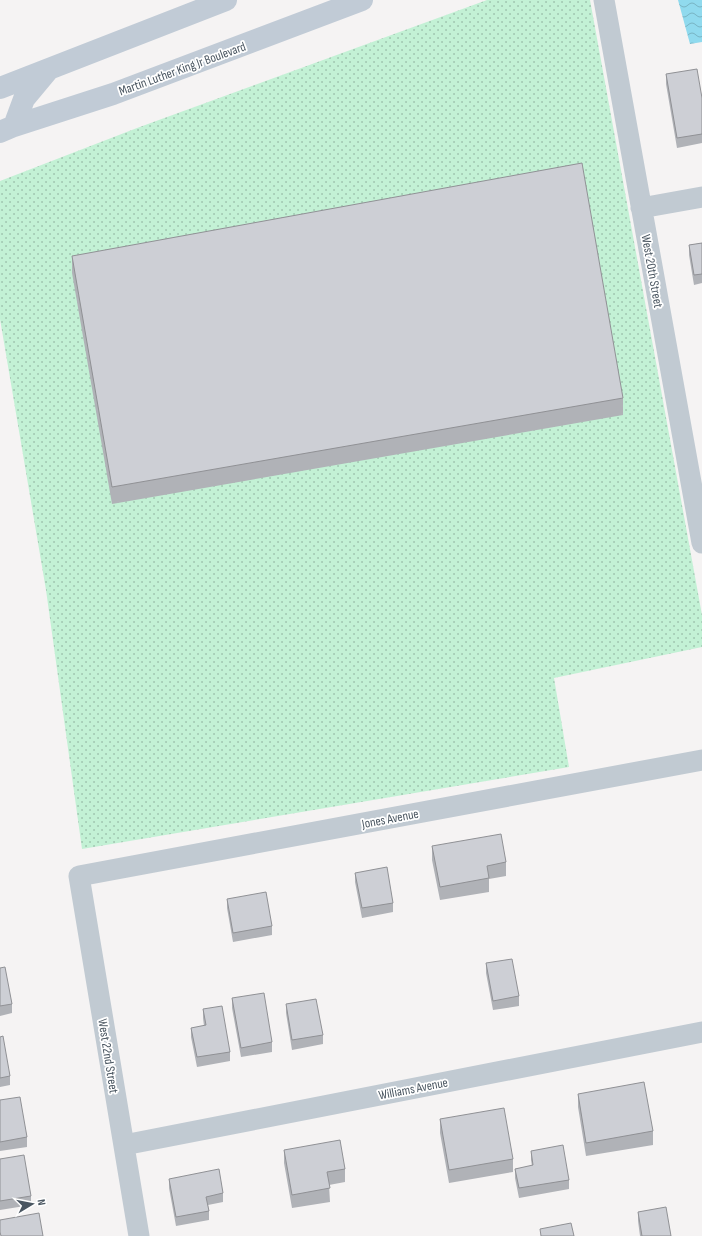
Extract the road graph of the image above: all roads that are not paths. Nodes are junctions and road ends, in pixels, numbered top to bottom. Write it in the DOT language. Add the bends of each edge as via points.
graph roads {
  1 [pos="226,0"];
  2 [pos="362,0"];
  3 [pos="604,0"];
  4 [pos="51,67"];
  5 [pos="0,88"];
  6 [pos="7,129"];
  7 [pos="702,197"];
  8 [pos="641,208"];
  9 [pos="702,543"];
  10 [pos="702,760"];
  11 [pos="79,876"];
  12 [pos="702,1032"];
  13 [pos="124,1145"];
  14 [pos="139,1236"];
  1 -- 4 [label="main road"];
  2 -- 6 [label="main road, Martin Luther King Jr Boulevard" via="113,94"];
  3 -- 8 [label="street, West 20th Street"];
  4 -- 5 [label="main road"];
  4 -- 6 [label="main road" via="24,99"];
  7 -- 8 [label="street"];
  8 -- 9 [label="street, West 20th Street"];
  10 -- 11 [label="street, Jones Avenue"];
  11 -- 13 [label="street, West 22nd Street"];
  12 -- 13 [label="street, Williams Avenue"];
  13 -- 14 [label="street, West 22nd Street"];
}
